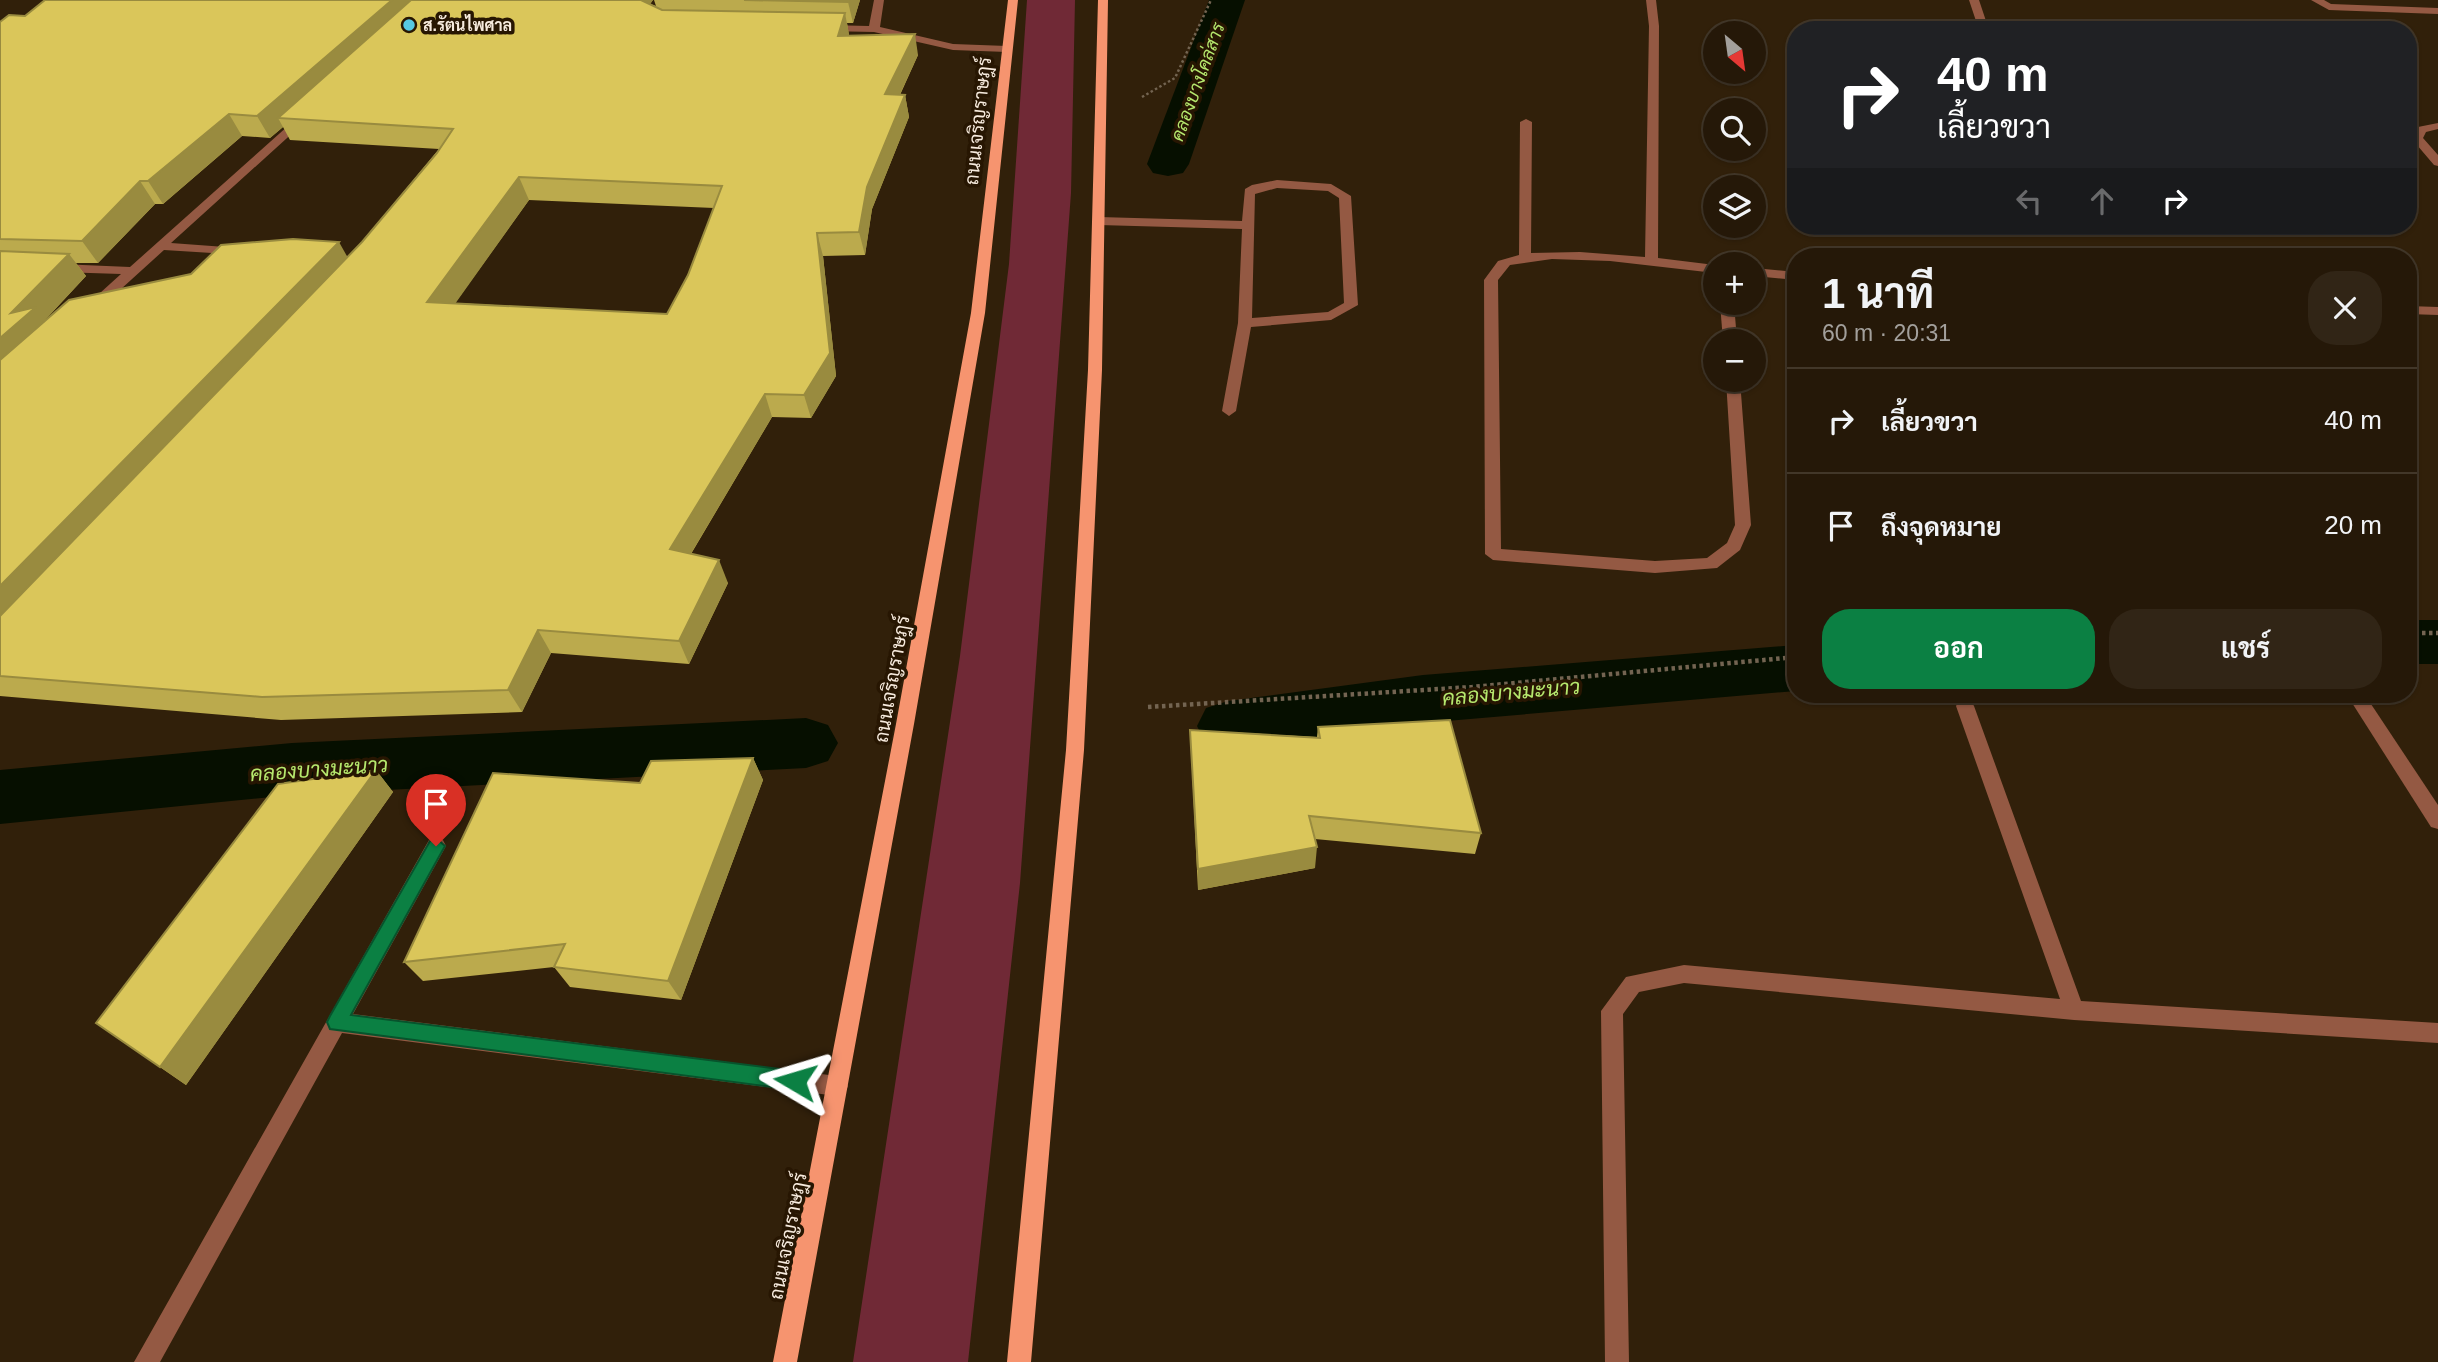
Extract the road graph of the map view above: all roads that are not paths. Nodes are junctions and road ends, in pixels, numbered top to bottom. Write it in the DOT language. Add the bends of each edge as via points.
graph roads {
  1 [pos="879,0"];
  2 [pos="1013,0"];
  3 [pos="1103,0"];
  4 [pos="1651,0"];
  5 [pos="1974,0"];
  6 [pos="2316,0"];
  7 [pos="2438,11"];
  8 [pos="1981,21"];
  9 [pos="818,27"];
  10 [pos="874,29"];
  11 [pos="1007,49"];
  12 [pos="312,110"];
  13 [pos="1526,122"];
  14 [pos="2438,126"];
  15 [pos="2417,134"];
  16 [pos="2417,142"];
  17 [pos="2438,162"];
  18 [pos="1099,221"];
  19 [pos="1247,225"];
  20 [pos="159,246"];
  21 [pos="256,253"];
  22 [pos="1525,257"];
  23 [pos="1651,263"];
  24 [pos="40,268"];
  25 [pos="1703,268"];
  26 [pos="134,271"];
  27 [pos="1766,273"];
  28 [pos="1787,275"];
  29 [pos="2417,310"];
  30 [pos="2438,311"];
  31 [pos="82,317"];
  32 [pos="1245,323"];
  33 [pos="1733,392"];
  34 [pos="1229,411"];
  35 [pos="2361,703"];
  36 [pos="1965,706"];
  37 [pos="2438,821"];
  38 [pos="436,846"];
  39 [pos="2074,1010"];
  40 [pos="337,1022"];
  41 [pos="2438,1033"];
  42 [pos="837,1086"];
  43 [pos="145,1362"];
  44 [pos="785,1362"];
  45 [pos="1019,1362"];
  46 [pos="1617,1362"];
  1 -- 10 [label="street"];
  2 -- 11 [label="main road, ถนนเจริญราษฎร์"];
  3 -- 18 [label="main road"];
  4 -- 23 [label="street"];
  5 -- 8 [label="street"];
  6 -- 7 [label="street" via="2329,7"];
  9 -- 10 [label="street"];
  10 -- 11 [label="street" via="953,47"];
  11 -- 42 [label="main road, ถนนเจริญราษฎร์" via="978,313"];
  12 -- 20 [label="street"];
  13 -- 22 [label="street"];
  14 -- 15 [label="street"];
  16 -- 17 [label="street"];
  18 -- 19 [label="street"];
  18 -- 45 [label="main road" via="1075,750"];
  19 -- 32 [label="street"];
  19 -- 32 [label="street" via="1249,192 1255,187 1331,188 1345,196 1351,305 1331,316"];
  20 -- 21 [label="street"];
  20 -- 26 [label="street"];
  22 -- 23 [label="street"];
  22 -- 33 [label="street" via="1506,261 1495,269 1491,280 1493,554 1655,567 1711,564 1734,546 1743,525"];
  23 -- 25 [label="street"];
  24 -- 26 [label="street"];
  26 -- 31 [label="street"];
  27 -- 28 [label="street"];
  29 -- 30 [label="street"];
  32 -- 34 [label="street"];
  35 -- 37 [label="street"];
  36 -- 39 [label="street"];
  38 -- 40 [label="street"];
  39 -- 41 [label="street"];
  39 -- 46 [label="street" via="1684,974 1633,984 1612,1011"];
  40 -- 42 [label="street"];
  40 -- 43 [label="street"];
  42 -- 44 [label="main road, ถนนเจริญราษฎร์"];
}
